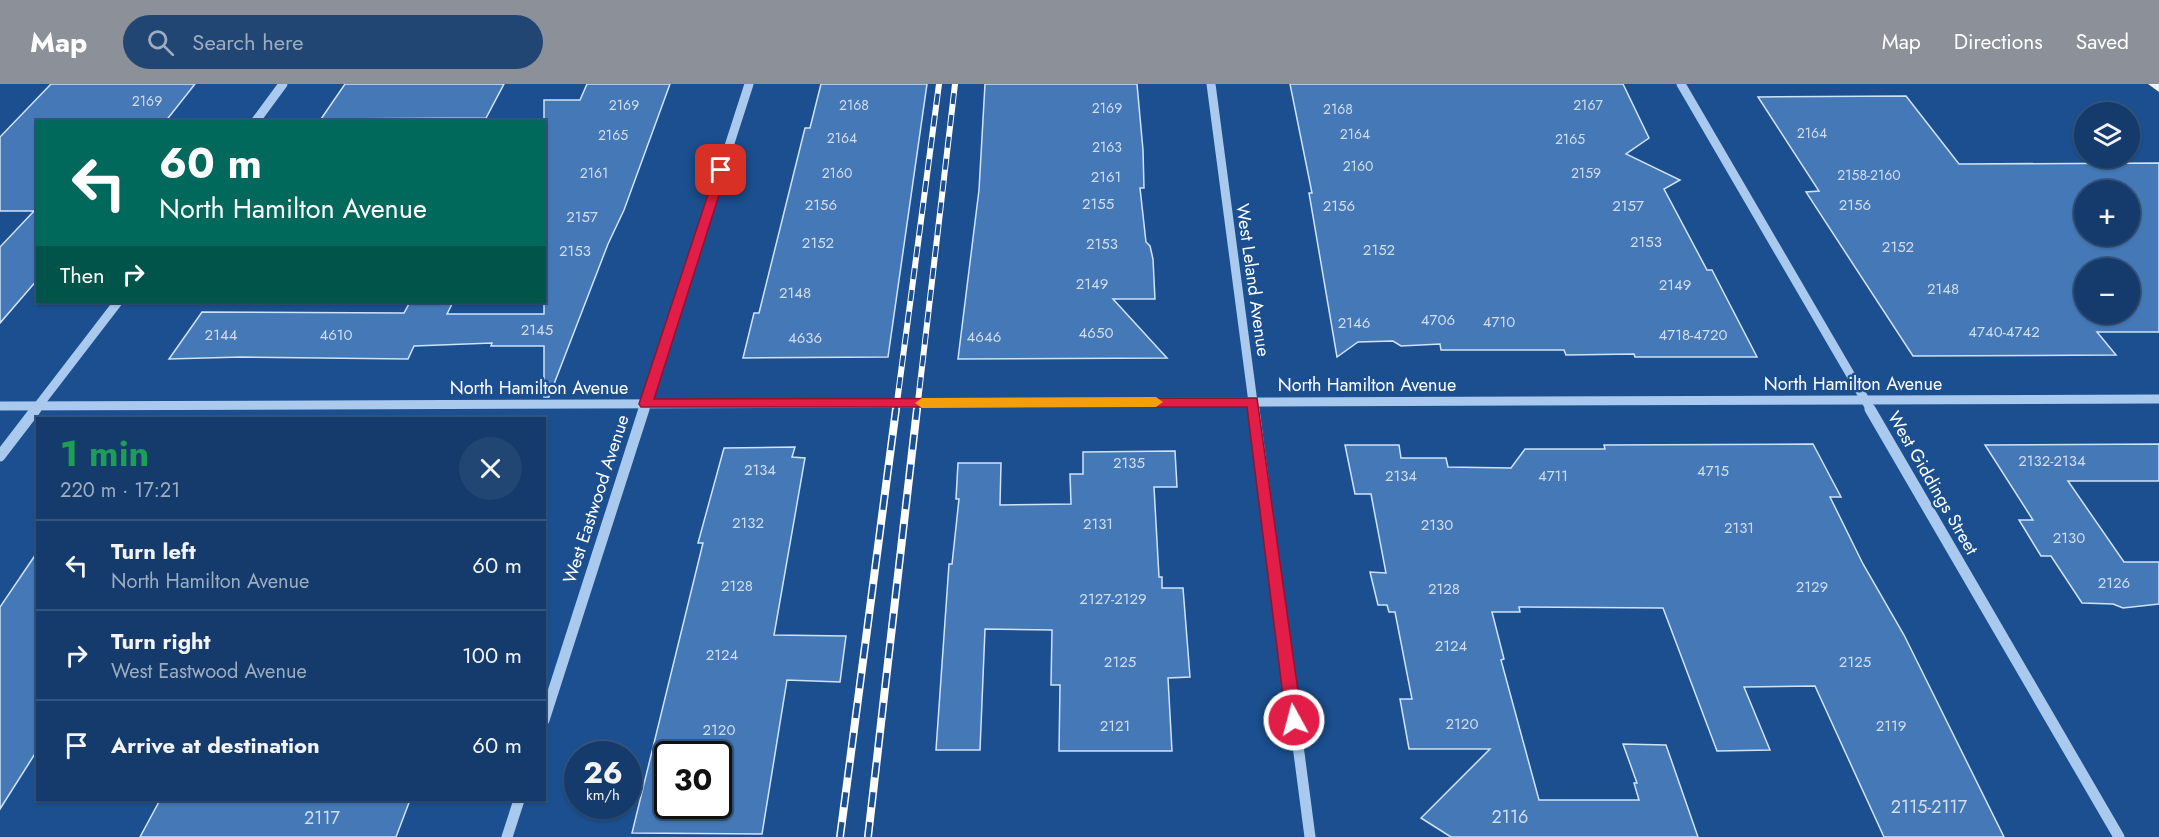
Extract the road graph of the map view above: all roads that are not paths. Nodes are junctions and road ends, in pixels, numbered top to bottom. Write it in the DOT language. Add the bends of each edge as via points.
graph roads {
  1 [pos="283,84"];
  2 [pos="749,84"];
  3 [pos="1210,84"];
  4 [pos="1681,84"];
  5 [pos="2154,84"];
  6 [pos="2159,89"];
  7 [pos="256,120"];
  8 [pos="117,303"];
  9 [pos="2159,399"];
  10 [pos="1865,400"];
  11 [pos="1253,402"];
  12 [pos="646,404"];
  13 [pos="38,405"];
  14 [pos="0,406"];
  15 [pos="0,456"];
  16 [pos="546,714"];
  17 [pos="519,801"];
  18 [pos="507,837"];
  19 [pos="1310,837"];
  20 [pos="2119,837"];
  1 -- 7 [label="street"];
  2 -- 12 [label="street, West Eastwood Avenue"];
  3 -- 11 [label="street, West Leland Avenue"];
  4 -- 10 [label="street, West Giddings Street"];
  5 -- 6 [label="main road"];
  8 -- 13 [label="street"];
  9 -- 10 [label="street, North Hamilton Avenue"];
  10 -- 11 [label="street, North Hamilton Avenue"];
  10 -- 20 [label="street, West Giddings Street"];
  11 -- 12 [label="street, North Hamilton Avenue"];
  11 -- 19 [label="street, West Leland Avenue"];
  12 -- 13 [label="street, North Hamilton Avenue"];
  12 -- 16 [label="street, West Eastwood Avenue"];
  13 -- 14 [label="street, North Hamilton Avenue"];
  13 -- 15 [label="street"];
  17 -- 18 [label="street"];
}
